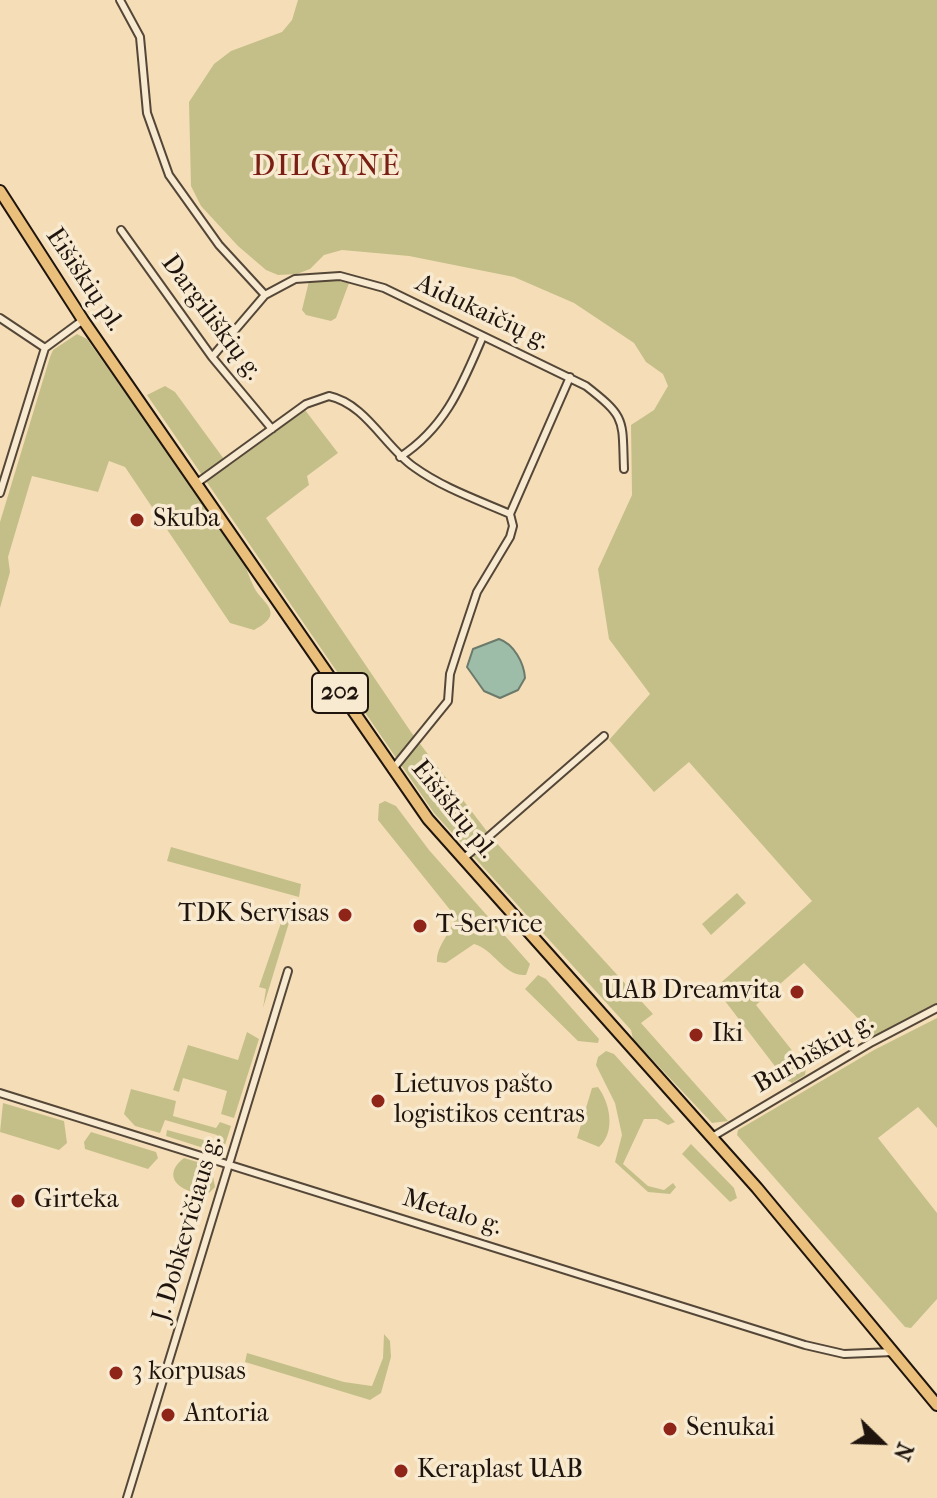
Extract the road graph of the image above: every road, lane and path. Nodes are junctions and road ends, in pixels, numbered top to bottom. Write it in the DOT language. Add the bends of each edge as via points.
graph roads {
  1 [pos="120,0"];
  2 [pos="0,191"];
  3 [pos="121,230"];
  4 [pos="265,295"];
  5 [pos="0,318"];
  6 [pos="83,320"];
  7 [pos="483,336"];
  8 [pos="45,348"];
  9 [pos="212,357"];
  10 [pos="570,377"];
  11 [pos="272,429"];
  12 [pos="400,457"];
  13 [pos="624,469"];
  14 [pos="197,483"];
  15 [pos="0,493"];
  16 [pos="510,514"];
  17 [pos="604,736"];
  18 [pos="392,770"];
  19 [pos="463,859"];
  20 [pos="288,971"];
  21 [pos="937,1008"];
  22 [pos="0,1093"];
  23 [pos="712,1137"];
  24 [pos="228,1164"];
  25 [pos="895,1352"];
  26 [pos="937,1405"];
  27 [pos="127,1498"];
  1 -- 4 [label="street" via="140,37 147,113 169,175 219,245"];
  2 -- 6 [label="main road, Eišiškių pl. / 202"];
  3 -- 9 [label="street, Dargiliškių g."];
  4 -- 7 [label="street, Aidukaičių g." via="295,279 340,276 384,288"];
  4 -- 9 [label="street, Aidukaičių g."];
  5 -- 8 [label="street"];
  6 -- 8 [label="street"];
  6 -- 14 [label="main road, Eišiškių pl. / 202"];
  7 -- 10 [label="street, Aidukaičių g."];
  7 -- 12 [label="street" via="440,423"];
  8 -- 15 [label="street"];
  9 -- 11 [label="street, Dargiliškių g."];
  10 -- 13 [label="street, Aidukaičių g." via="618,413"];
  10 -- 16 [label="street"];
  11 -- 12 [label="street" via="306,404 329,396 358,410"];
  11 -- 14 [label="street"];
  12 -- 16 [label="street" via="431,478"];
  14 -- 18 [label="main road, Eišiškių pl. / 202"];
  16 -- 18 [label="street" via="510,537 477,592 450,674 448,701"];
  17 -- 19 [label="street"];
  18 -- 19 [label="main road, Eišiškių pl. / 202"];
  19 -- 23 [label="main road, Eišiškių pl. / 202"];
  20 -- 24 [label="street, J. Dobkevičiaus g."];
  21 -- 23 [label="street, Burbiškių g."];
  22 -- 24 [label="street, Metalo g."];
  23 -- 25 [label="main road, Eišiškių pl. / 202"];
  24 -- 25 [label="street, Metalo g." via="805,1345 844,1354"];
  24 -- 27 [label="street, J. Dobkevičiaus g."];
  25 -- 26 [label="main road, Eišiškių pl. / 202"];
}
